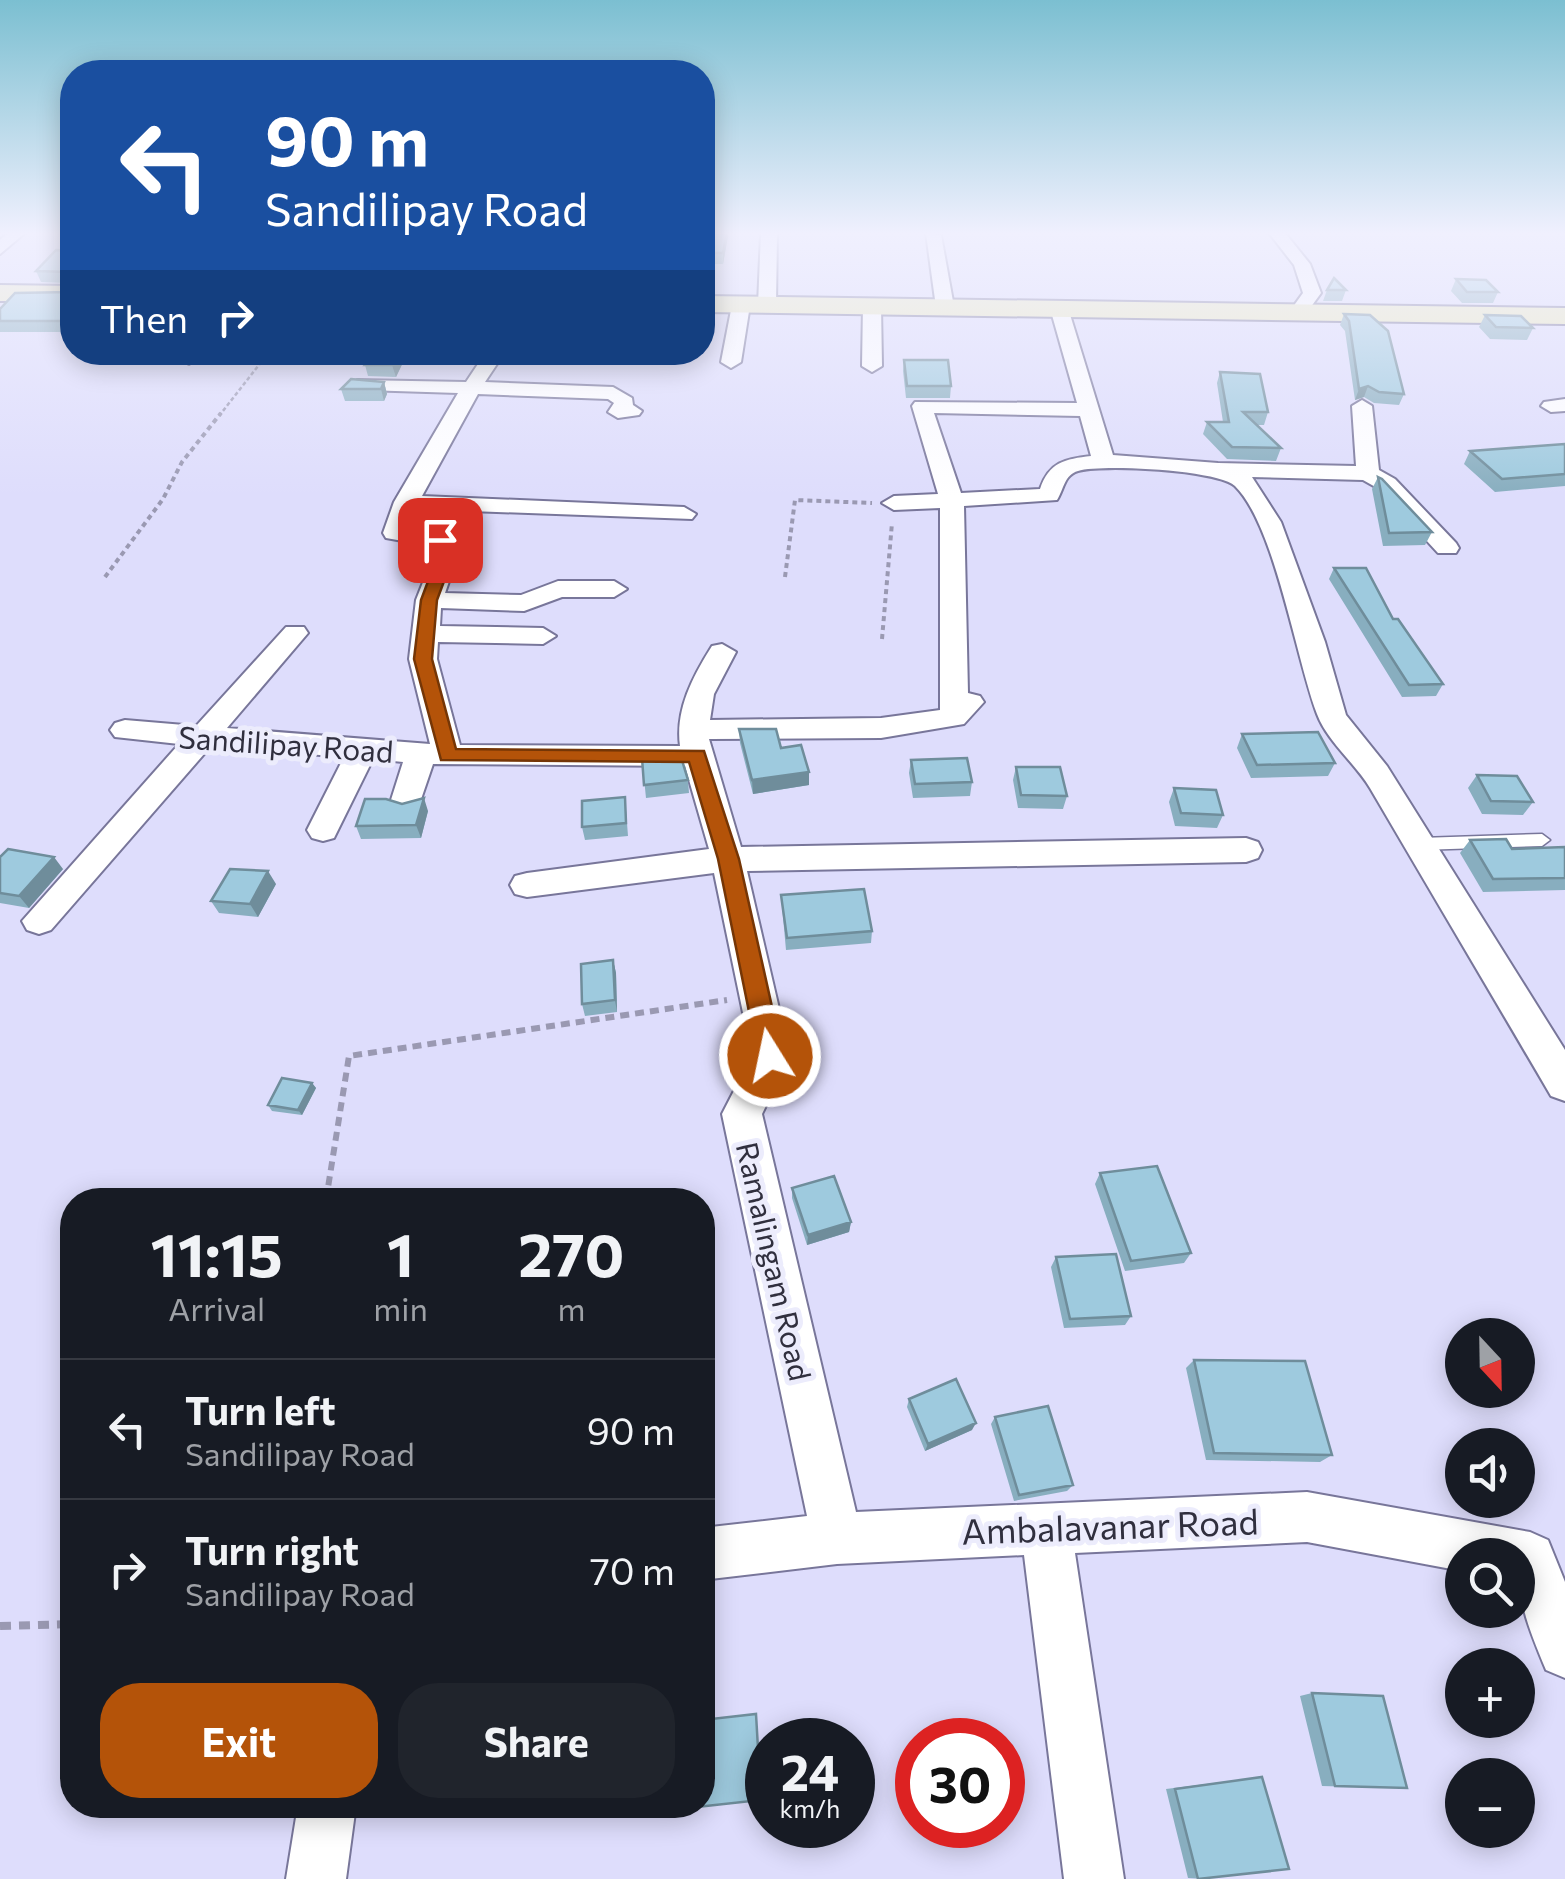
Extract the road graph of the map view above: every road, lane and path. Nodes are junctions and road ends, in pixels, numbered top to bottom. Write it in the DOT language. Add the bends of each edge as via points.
graph roads {
  1 [pos="748,321"];
  2 [pos="872,321"];
  3 [pos="1063,321"];
  4 [pos="731,362"];
  5 [pos="259,365"];
  6 [pos="487,365"];
  7 [pos="872,366"];
  8 [pos="364,384"];
  9 [pos="473,385"];
  10 [pos="1362,406"];
  11 [pos="1090,410"];
  12 [pos="632,411"];
  13 [pos="1104,461"];
  14 [pos="1217,470"];
  15 [pos="1368,473"];
  16 [pos="406,502"];
  17 [pos="952,502"];
  18 [pos="894,504"];
  19 [pos="684,514"];
  20 [pos="1447,548"];
  21 [pos="105,577"];
  22 [pos="785,577"];
  23 [pos="614,589"];
  24 [pos="429,600"];
  25 [pos="295,633"];
  26 [pos="424,634"];
  27 [pos="544,636"];
  28 [pos="882,639"];
  29 [pos="722,652"];
  30 [pos="125,730"];
  31 [pos="204,737"];
  32 [pos="695,743"];
  33 [pos="363,749"];
  34 [pos="434,754"];
  35 [pos="406,802"];
  36 [pos="323,830"];
  37 [pos="1542,840"];
  38 [pos="1420,844"];
  39 [pos="1246,850"];
  40 [pos="728,859"];
  41 [pos="527,884"];
  42 [pos="39,921"];
  43 [pos="760,994"];
  44 [pos="1548,1026"];
  45 [pos="1565,1084"];
  46 [pos="328,1188"];
  47 [pos="1046,1527"];
  48 [pos="836,1538"];
  49 [pos="1445,1542"];
  50 [pos="715,1552"];
  51 [pos="1535,1566"];
  52 [pos="60,1624"];
  53 [pos="0,1626"];
  54 [pos="1565,1651"];
  55 [pos="325,1818"];
  56 [pos="316,1879"];
  57 [pos="1094,1879"];
  1 -- 4 [label="street"];
  2 -- 7 [label="street"];
  3 -- 11 [label="street"];
  5 -- 21 [label="path" via="182,462"];
  6 -- 9 [label="street"];
  8 -- 9 [label="street"];
  9 -- 12 [label="street" via="613,393 625,402 618,412"];
  9 -- 16 [label="street"];
  10 -- 15 [label="street"];
  11 -- 13 [label="street"];
  11 -- 17 [label="street" via="922,406"];
  13 -- 14 [label="street"];
  13 -- 17 [label="street" via="1070,465 1056,474 1049,495"];
  14 -- 15 [label="street"];
  14 -- 38 [label="street" via="1242,480 1269,522 1332,716"];
  15 -- 20 [label="street" via="1387,484"];
  16 -- 19 [label="street"];
  16 -- 24 [label="street" via="395,533 440,540 447,552"];
  17 -- 18 [label="street"];
  17 -- 32 [label="street, Sandilipay Road" via="963,709 881,728 748,727"];
  18 -- 22 [label="path" via="795,500"];
  18 -- 28 [label="path"];
  23 -- 24 [label="street" via="558,589 524,603"];
  24 -- 26 [label="street"];
  25 -- 31 [label="street"];
  26 -- 27 [label="street"];
  26 -- 34 [label="street"];
  29 -- 32 [label="street" via="700,694"];
  30 -- 31 [label="street, Sandilipay Road"];
  31 -- 33 [label="street, Sandilipay Road"];
  31 -- 42 [label="street"];
  32 -- 34 [label="street, Sandilipay Road"];
  32 -- 40 [label="street, Ramalingam Road"];
  33 -- 34 [label="street, Sandilipay Road"];
  33 -- 36 [label="street"];
  34 -- 35 [label="street"];
  37 -- 38 [label="lane"];
  38 -- 44 [label="street"];
  39 -- 40 [label="street"];
  40 -- 41 [label="street"];
  40 -- 43 [label="street, Ramalingam Road"];
  43 -- 46 [label="path" via="348,1056"];
  43 -- 48 [label="street, Ramalingam Road" via="770,1056 742,1114"];
  44 -- 45 [label="street"];
  47 -- 48 [label="street, Ambalavanar Road"];
  47 -- 49 [label="street, Ambalavanar Road" via="1307,1517"];
  47 -- 57 [label="street"];
  48 -- 50 [label="street, Ambalavanar Road"];
  51 -- 54 [label="street"];
  52 -- 53 [label="path"];
  55 -- 56 [label="street"];
}
